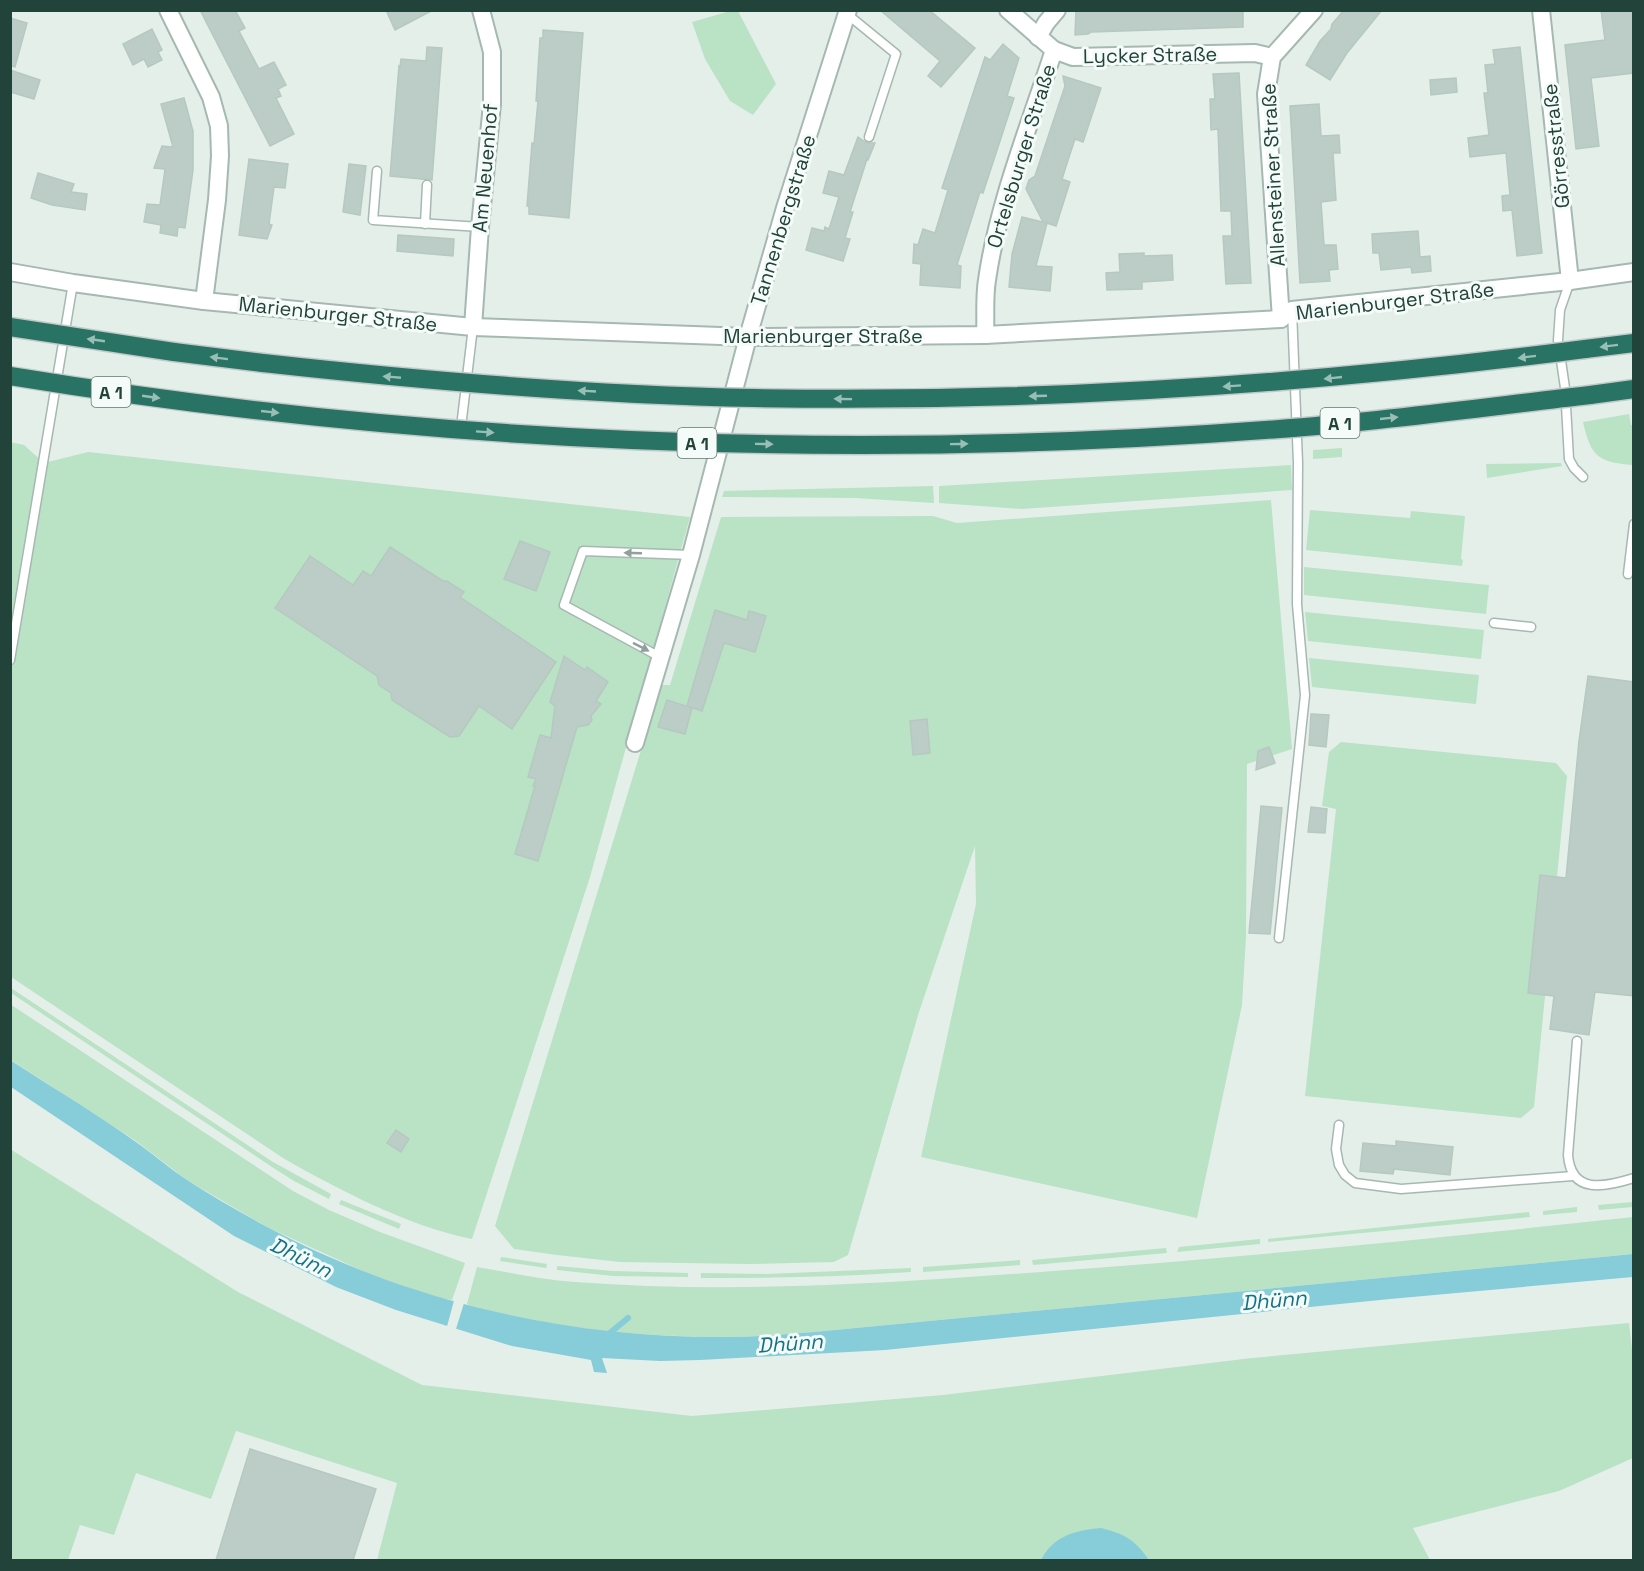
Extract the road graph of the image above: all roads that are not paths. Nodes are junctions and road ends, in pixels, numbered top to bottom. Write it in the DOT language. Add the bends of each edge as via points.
graph roads {
  1 [pos="168,10"];
  2 [pos="481,10"];
  3 [pos="1008,10"];
  4 [pos="1057,10"];
  5 [pos="1314,10"];
  6 [pos="1541,10"];
  7 [pos="848,12"];
  8 [pos="1038,38"];
  9 [pos="1054,50"];
  10 [pos="1272,57"];
  11 [pos="869,137"];
  12 [pos="377,171"];
  13 [pos="427,185"];
  14 [pos="425,224"];
  15 [pos="480,227"];
  16 [pos="10,272"];
  17 [pos="1634,272"];
  18 [pos="1570,281"];
  19 [pos="73,283"];
  20 [pos="204,301"];
  21 [pos="1286,314"];
  22 [pos="10,327"];
  23 [pos="473,327"];
  24 [pos="985,335"];
  25 [pos="748,337"];
  26 [pos="1634,343"];
  27 [pos="10,376"];
  28 [pos="1634,389"];
  29 [pos="461,427"];
  30 [pos="1583,477"];
  31 [pos="1634,524"];
  32 [pos="691,555"];
  33 [pos="1628,574"];
  34 [pos="1494,623"];
  35 [pos="1531,627"];
  36 [pos="660,657"];
  37 [pos="10,660"];
  38 [pos="635,743"];
  39 [pos="1279,938"];
  40 [pos="1577,1041"];
  41 [pos="1339,1125"];
  42 [pos="1573,1176"];
  43 [pos="1634,1178"];
  1 -- 20 [label="street" via="211,97 219,126 217,200"];
  2 -- 15 [label="street, Am Neuenhof" via="492,52 492,104"];
  3 -- 8 [label="street, Lycker Straße"];
  4 -- 8 [label="street"];
  5 -- 10 [label="street, Allensteiner Straße"];
  6 -- 18 [label="street, Görresstraße"];
  7 -- 11 [label="lane" via="896,54"];
  7 -- 25 [label="street, Tannenbergstraße"];
  8 -- 9 [label="street, Lycker Straße"];
  9 -- 10 [label="street, Lycker Straße" via="1073,57 1256,53"];
  9 -- 24 [label="street, Ortelsburger Straße" via="997,229 986,283"];
  10 -- 21 [label="street, Allensteiner Straße" via="1266,94 1267,130"];
  12 -- 14 [label="lane" via="372,220"];
  13 -- 14 [label="lane"];
  14 -- 15 [label="lane"];
  15 -- 23 [label="street, Am Neuenhof"];
  16 -- 19 [label="street, Marienburger Straße"];
  17 -- 18 [label="street, Marienburger Straße"];
  18 -- 21 [label="street, Marienburger Straße"];
  18 -- 30 [label="lane" via="1560,310 1558,339 1569,459"];
  19 -- 20 [label="street, Marienburger Straße"];
  19 -- 37 [label="lane"];
  20 -- 23 [label="street, Marienburger Straße"];
  21 -- 24 [label="street, Marienburger Straße"];
  21 -- 39 [label="lane" via="1298,462 1297,604 1305,695"];
  26 -- 22 [label="highway, A 1, one-way, bridge" via="1493,361 1183,390 968,398 753,398 561,390 358,374"];
  23 -- 25 [label="street, Marienburger Straße"];
  23 -- 29 [label="lane"];
  24 -- 25 [label="street, Marienburger Straße"];
  25 -- 32 [label="street, Tannenbergstraße"];
  27 -- 28 [label="highway, A 1, one-way, bridge" via="341,420 535,436 751,444 968,444 1184,435 1306,427"];
  31 -- 33 [label="lane"];
  32 -- 36 [label="street, Tannenbergstraße"];
  32 -- 36 [label="lane, one-way" via="583,551 564,605"];
  34 -- 35 [label="lane"];
  36 -- 38 [label="street, Tannenbergstraße"];
  40 -- 42 [label="lane" via="1568,1155"];
  41 -- 42 [label="lane" via="1339,1165 1355,1184 1401,1189"];
  42 -- 43 [label="lane" via="1586,1185"];
}
